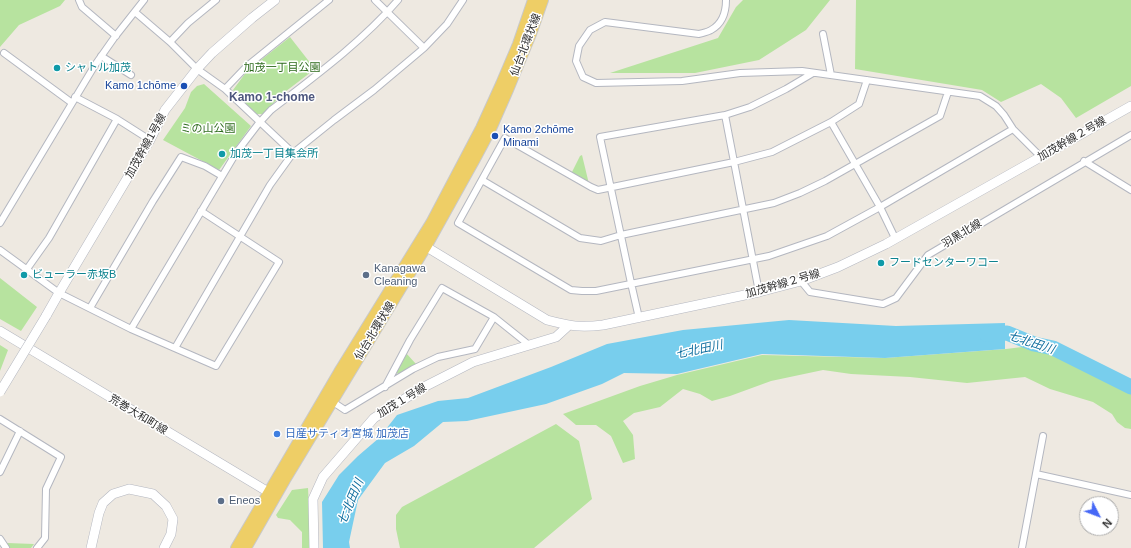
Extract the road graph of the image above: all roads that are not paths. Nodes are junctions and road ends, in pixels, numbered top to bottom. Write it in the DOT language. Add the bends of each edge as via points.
graph roads {
  1 [pos="79,0"];
  2 [pos="144,0"];
  3 [pos="216,0"];
  4 [pos="276,0"];
  5 [pos="329,0"];
  6 [pos="375,0"];
  7 [pos="398,0"];
  8 [pos="463,0"];
  9 [pos="533,0"];
  10 [pos="543,0"];
  11 [pos="726,0"];
  12 [pos="135,12"];
  13 [pos="388,12"];
  14 [pos="823,34"];
  15 [pos="116,36"];
  16 [pos="170,42"];
  17 [pos="424,48"];
  18 [pos="4,53"];
  19 [pos="101,56"];
  20 [pos="197,69"];
  21 [pos="813,73"];
  22 [pos="832,75"];
  23 [pos="131,76"];
  24 [pos="867,80"];
  25 [pos="225,89"];
  26 [pos="948,92"];
  27 [pos="75,97"];
  28 [pos="72,103"];
  29 [pos="1131,106"];
  30 [pos="725,115"];
  31 [pos="117,119"];
  32 [pos="832,122"];
  33 [pos="259,123"];
  34 [pos="1013,129"];
  35 [pos="1131,135"];
  36 [pos="150,140"];
  37 [pos="293,153"];
  38 [pos="1041,157"];
  39 [pos="1084,161"];
  40 [pos="734,162"];
  41 [pos="855,165"];
  42 [pos="222,176"];
  43 [pos="482,180"];
  44 [pos="611,186"];
  45 [pos="1131,190"];
  46 [pos="880,207"];
  47 [pos="744,210"];
  48 [pos="201,211"];
  49 [pos="0,223"];
  50 [pos="620,235"];
  51 [pos="240,238"];
  52 [pos="895,238"];
  53 [pos="422,245"];
  54 [pos="0,250"];
  55 [pos="753,258"];
  56 [pos="27,269"];
  57 [pos="801,281"];
  58 [pos="630,283"];
  59 [pos="759,292"];
  60 [pos="58,293"];
  61 [pos="90,308"];
  62 [pos="494,317"];
  63 [pos="639,318"];
  64 [pos="568,326"];
  65 [pos="131,330"];
  66 [pos="0,331"];
  67 [pos="529,345"];
  68 [pos="175,348"];
  69 [pos="385,387"];
  70 [pos="0,392"];
  71 [pos="333,402"];
  72 [pos="0,419"];
  73 [pos="20,431"];
  74 [pos="1043,436"];
  75 [pos="0,472"];
  76 [pos="1036,474"];
  77 [pos="272,495"];
  78 [pos="1131,495"];
  79 [pos="0,539"];
  80 [pos="6,548"];
  81 [pos="37,548"];
  82 [pos="91,548"];
  83 [pos="164,548"];
  84 [pos="236,548"];
  85 [pos="246,548"];
  86 [pos="314,548"];
  87 [pos="1022,548"];
  1 -- 15 [label="street" via="82,8"];
  2 -- 12 [label="street"];
  3 -- 16 [label="street"];
  4 -- 20 [label="street, 加茂幹線1号線" via="252,18"];
  5 -- 25 [label="street" via="247,66"];
  6 -- 13 [label="street"];
  7 -- 13 [label="street"];
  8 -- 17 [label="street" via="447,24"];
  9 -- 53 [label="main road, 仙台北環状線" via="501,84"];
  10 -- 53 [label="main road, 仙台北環状線" via="490,131"];
  11 -- 21 [label="street" via="722,20 711,30 699,34 605,22 590,30 579,46 576,61 583,77 596,83 682,81 740,73"];
  12 -- 15 [label="street"];
  12 -- 16 [label="street"];
  13 -- 17 [label="street"];
  13 -- 33 [label="street" via="358,40 271,110"];
  14 -- 22 [label="street"];
  15 -- 19 [label="street"];
  16 -- 20 [label="street"];
  17 -- 37 [label="street"];
  18 -- 28 [label="street"];
  19 -- 23 [label="street"];
  19 -- 27 [label="street"];
  20 -- 25 [label="street"];
  20 -- 36 [label="street, 加茂幹線1号線" via="165,110"];
  21 -- 22 [label="street"];
  21 -- 30 [label="street" via="750,107"];
  22 -- 24 [label="street"];
  24 -- 26 [label="street"];
  24 -- 32 [label="street" via="859,104"];
  25 -- 33 [label="street"];
  26 -- 34 [label="street" via="980,96 996,106"];
  26 -- 41 [label="street" via="940,116"];
  27 -- 28 [label="street"];
  27 -- 31 [label="street"];
  28 -- 49 [label="street"];
  29 -- 38 [label="street, 加茂幹線２号線"];
  30 -- 40 [label="street"];
  30 -- 44 [label="street" via="600,137"];
  31 -- 36 [label="street"];
  31 -- 56 [label="street" via="50,238"];
  32 -- 40 [label="street" via="772,152"];
  32 -- 41 [label="street"];
  33 -- 37 [label="street"];
  33 -- 42 [label="street"];
  34 -- 38 [label="street"];
  34 -- 46 [label="street"];
  35 -- 39 [label="street, 羽黒北線"];
  36 -- 60 [label="street, 加茂幹線1号線"];
  37 -- 51 [label="street" via="270,185"];
  38 -- 52 [label="street, 加茂幹線２号線"];
  39 -- 45 [label="street"];
  39 -- 57 [label="street, 羽黒北線" via="928,255 896,298 883,304 810,292"];
  40 -- 44 [label="street"];
  40 -- 47 [label="street"];
  41 -- 46 [label="street"];
  41 -- 47 [label="street" via="800,193 774,203"];
  42 -- 48 [label="street"];
  42 -- 61 [label="street" via="182,157"];
  43 -- 44 [label="street" via="505,138 591,187 598,190"];
  43 -- 50 [label="street" via="580,238 601,241"];
  43 -- 58 [label="street" via="458,223 571,290 596,291"];
  44 -- 50 [label="street"];
  46 -- 52 [label="street"];
  46 -- 55 [label="street" via="827,236 769,256"];
  47 -- 50 [label="street"];
  47 -- 55 [label="street"];
  48 -- 51 [label="street"];
  48 -- 65 [label="street"];
  50 -- 58 [label="street"];
  51 -- 68 [label="street"];
  51 -- 68 [label="street" via="279,262 216,366"];
  52 -- 57 [label="street, 加茂幹線２号線" via="838,267"];
  53 -- 64 [label="street, 加茂幹線２号線" via="548,320"];
  53 -- 71 [label="main road, 仙台北環状線"];
  53 -- 77 [label="main road, 仙台北環状線" via="339,372"];
  54 -- 56 [label="street"];
  55 -- 58 [label="street"];
  55 -- 59 [label="street"];
  56 -- 60 [label="street"];
  57 -- 59 [label="street, 加茂幹線２号線"];
  58 -- 63 [label="street"];
  59 -- 63 [label="street, 加茂幹線２号線"];
  60 -- 61 [label="street"];
  60 -- 70 [label="street, 加茂幹線1号線, bridge"];
  61 -- 65 [label="street"];
  62 -- 67 [label="street"];
  62 -- 69 [label="street" via="475,349 438,357"];
  62 -- 69 [label="street" via="442,288"];
  63 -- 64 [label="street, 加茂幹線２号線" via="604,326"];
  64 -- 67 [label="street, 加茂１号線" via="556,337"];
  65 -- 68 [label="street"];
  66 -- 77 [label="street, 荒巻大和町線"];
  67 -- 86 [label="street, 加茂１号線" via="473,362 422,388 374,418 323,477 313,499"];
  69 -- 71 [label="street" via="345,410"];
  71 -- 77 [label="main road, 仙台北環状線"];
  72 -- 73 [label="street"];
  73 -- 75 [label="street"];
  73 -- 81 [label="street" via="61,457 46,489 45,538"];
  74 -- 76 [label="street"];
  76 -- 78 [label="street"];
  76 -- 87 [label="street"];
  77 -- 84 [label="main road, 仙台北環状線"];
  77 -- 85 [label="main road, 仙台北環状線"];
  79 -- 80 [label="street"];
  82 -- 83 [label="street" via="103,504 112,494 130,489 153,494 166,506 173,518 171,534"];
}
